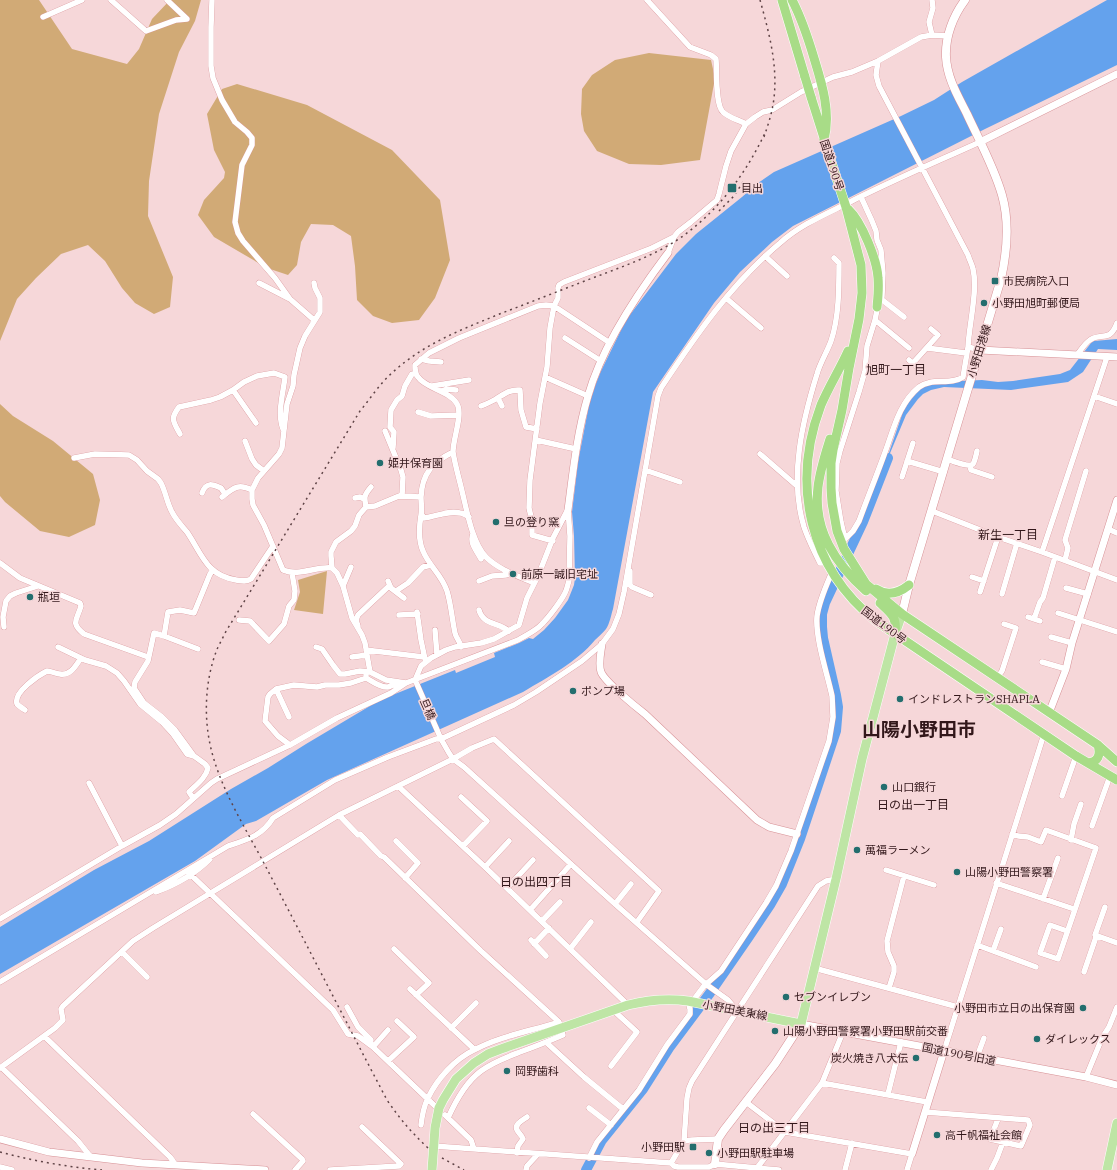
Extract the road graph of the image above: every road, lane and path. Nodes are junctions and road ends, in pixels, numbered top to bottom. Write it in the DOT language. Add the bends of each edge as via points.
graph roads {
  1 [pos="82,0"];
  2 [pos="111,0"];
  3 [pos="167,0"];
  4 [pos="212,0"];
  5 [pos="647,0"];
  6 [pos="782,0"];
  7 [pos="792,0"];
  8 [pos="932,0"];
  9 [pos="965,0"];
  10 [pos="43,17"];
  11 [pos="932,35"];
  12 [pos="948,36"];
  13 [pos="878,61"];
  14 [pos="1117,74"];
  15 [pos="821,83"];
  16 [pos="746,124"];
  17 [pos="979,139"];
  18 [pos="824,140"];
  19 [pos="920,165"];
  20 [pos="861,197"];
  21 [pos="846,207"];
  22 [pos="674,237"];
  23 [pos="668,253"];
  24 [pos="765,256"];
  25 [pos="834,258"];
  26 [pos="787,276"];
  27 [pos="259,283"];
  28 [pos="314,283"];
  29 [pos="726,298"];
  30 [pos="290,299"];
  31 [pos="879,303"];
  32 [pos="554,306"];
  33 [pos="904,317"];
  34 [pos="314,320"];
  35 [pos="875,320"];
  36 [pos="1117,323"];
  37 [pos="761,328"];
  38 [pos="931,329"];
  39 [pos="856,333"];
  40 [pos="565,338"];
  41 [pos="610,343"];
  42 [pos="909,348"];
  43 [pos="927,348"];
  44 [pos="967,350"];
  45 [pos="980,350"];
  46 [pos="1079,355"];
  47 [pos="1107,357"];
  48 [pos="1117,357"];
  49 [pos="421,359"];
  50 [pos="601,361"];
  51 [pos="441,362"];
  52 [pos="849,368"];
  53 [pos="922,371"];
  54 [pos="415,373"];
  55 [pos="545,377"];
  56 [pos="469,380"];
  57 [pos="431,386"];
  58 [pos="233,390"];
  59 [pos="456,390"];
  60 [pos="441,391"];
  61 [pos="588,396"];
  62 [pos="1094,396"];
  63 [pos="498,398"];
  64 [pos="1117,404"];
  65 [pos="481,406"];
  66 [pos="502,406"];
  67 [pos="418,412"];
  68 [pos="459,415"];
  69 [pos="256,423"];
  70 [pos="537,429"];
  71 [pos="385,431"];
  72 [pos="284,433"];
  73 [pos="180,434"];
  74 [pos="536,440"];
  75 [pos="245,441"];
  76 [pos="913,443"];
  77 [pos="393,448"];
  78 [pos="576,449"];
  79 [pos="977,451"];
  80 [pos="453,452"];
  81 [pos="760,454"];
  82 [pos="74,458"];
  83 [pos="947,460"];
  84 [pos="907,461"];
  85 [pos="970,466"];
  86 [pos="264,470"];
  87 [pos="645,470"];
  88 [pos="1086,471"];
  89 [pos="944,472"];
  90 [pos="902,477"];
  91 [pos="992,477"];
  92 [pos="680,482"];
  93 [pos="797,486"];
  94 [pos="371,487"];
  95 [pos="252,490"];
  96 [pos="202,493"];
  97 [pos="402,496"];
  98 [pos="421,497"];
  99 [pos="355,498"];
  100 [pos="364,499"];
  101 [pos="1117,500"];
  102 [pos="366,507"];
  103 [pos="568,510"];
  104 [pos="932,511"];
  105 [pos="422,515"];
  106 [pos="469,517"];
  107 [pos="1108,529"];
  108 [pos="1117,533"];
  109 [pos="474,534"];
  110 [pos="998,537"];
  111 [pos="553,541"];
  112 [pos="843,543"];
  113 [pos="1017,543"];
  114 [pos="273,546"];
  115 [pos="1042,552"];
  116 [pos="1055,557"];
  117 [pos="481,559"];
  118 [pos="1065,560"];
  119 [pos="0,563"];
  120 [pos="827,563"];
  121 [pos="431,564"];
  122 [pos="849,564"];
  123 [pos="351,567"];
  124 [pos="628,567"];
  125 [pos="332,568"];
  126 [pos="213,570"];
  127 [pos="1095,572"];
  128 [pos="292,573"];
  129 [pos="512,573"];
  130 [pos="833,573"];
  131 [pos="972,577"];
  132 [pos="1117,580"];
  133 [pos="479,581"];
  134 [pos="984,581"];
  135 [pos="534,584"];
  136 [pos="909,585"];
  137 [pos="38,586"];
  138 [pos="343,586"];
  139 [pos="1066,588"];
  140 [pos="396,591"];
  141 [pos="980,592"];
  142 [pos="1002,594"];
  143 [pos="1088,594"];
  144 [pos="652,595"];
  145 [pos="404,598"];
  146 [pos="479,610"];
  147 [pos="368,611"];
  148 [pos="1058,612"];
  149 [pos="902,614"];
  150 [pos="399,615"];
  151 [pos="1034,619"];
  152 [pos="239,620"];
  153 [pos="1080,620"];
  154 [pos="1004,624"];
  155 [pos="4,627"];
  156 [pos="435,630"];
  157 [pos="509,631"];
  158 [pos="360,632"];
  159 [pos="1117,632"];
  160 [pos="896,634"];
  161 [pos="164,636"];
  162 [pos="1051,637"];
  163 [pos="602,644"];
  164 [pos="1072,644"];
  165 [pos="58,647"];
  166 [pos="316,647"];
  167 [pos="461,647"];
  168 [pos="198,649"];
  169 [pos="367,653"];
  170 [pos="437,655"];
  171 [pos="148,657"];
  172 [pos="352,657"];
  173 [pos="81,658"];
  174 [pos="425,659"];
  175 [pos="1042,662"];
  176 [pos="1066,669"];
  177 [pos="367,674"];
  178 [pos="997,678"];
  179 [pos="416,681"];
  180 [pos="406,684"];
  181 [pos="276,690"];
  182 [pos="25,710"];
  183 [pos="1049,713"];
  184 [pos="289,717"];
  185 [pos="1044,734"];
  186 [pos="440,737"];
  187 [pos="290,745"];
  188 [pos="1098,746"];
  189 [pos="194,756"];
  190 [pos="1076,756"];
  191 [pos="453,759"];
  192 [pos="1117,762"];
  193 [pos="1088,763"];
  194 [pos="1113,778"];
  195 [pos="89,784"];
  196 [pos="398,786"];
  197 [pos="1062,796"];
  198 [pos="461,797"];
  199 [pos="193,798"];
  200 [pos="1081,804"];
  201 [pos="339,815"];
  202 [pos="1092,826"];
  203 [pos="797,834"];
  204 [pos="1012,834"];
  205 [pos="1071,840"];
  206 [pos="396,841"];
  207 [pos="509,842"];
  208 [pos="122,846"];
  209 [pos="463,846"];
  210 [pos="212,856"];
  211 [pos="1058,858"];
  212 [pos="533,860"];
  213 [pos="571,864"];
  214 [pos="485,867"];
  215 [pos="886,870"];
  216 [pos="190,874"];
  217 [pos="904,876"];
  218 [pos="405,878"];
  219 [pos="836,879"];
  220 [pos="996,883"];
  221 [pos="631,884"];
  222 [pos="934,885"];
  223 [pos="507,888"];
  224 [pos="211,893"];
  225 [pos="145,895"];
  226 [pos="1043,899"];
  227 [pos="560,902"];
  228 [pos="615,904"];
  229 [pos="1105,907"];
  230 [pos="1074,909"];
  231 [pos="530,910"];
  232 [pos="0,919"];
  233 [pos="542,922"];
  234 [pos="591,922"];
  235 [pos="636,922"];
  236 [pos="549,928"];
  237 [pos="1001,929"];
  238 [pos="1067,931"];
  239 [pos="1095,935"];
  240 [pos="1117,943"];
  241 [pos="977,945"];
  242 [pos="570,948"];
  243 [pos="394,949"];
  244 [pos="993,951"];
  245 [pos="122,952"];
  246 [pos="546,956"];
  247 [pos="1036,967"];
  248 [pos="814,968"];
  249 [pos="1084,972"];
  250 [pos="147,977"];
  251 [pos="0,982"];
  252 [pos="708,985"];
  253 [pos="890,988"];
  254 [pos="410,989"];
  255 [pos="416,995"];
  256 [pos="691,1002"];
  257 [pos="476,1003"];
  258 [pos="628,1005"];
  259 [pos="347,1007"];
  260 [pos="958,1007"];
  261 [pos="1117,1007"];
  262 [pos="613,1010"];
  263 [pos="738,1011"];
  264 [pos="397,1021"];
  265 [pos="801,1024"];
  266 [pos="560,1025"];
  267 [pos="451,1028"];
  268 [pos="388,1030"];
  269 [pos="843,1032"];
  270 [pos="44,1036"];
  271 [pos="984,1038"];
  272 [pos="547,1042"];
  273 [pos="901,1042"];
  274 [pos="371,1046"];
  275 [pos="474,1049"];
  276 [pos="944,1051"];
  277 [pos="978,1057"];
  278 [pos="388,1061"];
  279 [pos="612,1066"];
  280 [pos="1,1068"];
  281 [pos="1086,1077"];
  282 [pos="822,1083"];
  283 [pos="1117,1084"];
  284 [pos="888,1094"];
  285 [pos="428,1098"];
  286 [pos="746,1102"];
  287 [pos="928,1102"];
  288 [pos="435,1106"];
  289 [pos="589,1108"];
  290 [pos="623,1109"];
  291 [pos="925,1112"];
  292 [pos="253,1114"];
  293 [pos="527,1117"];
  294 [pos="998,1118"];
  295 [pos="1117,1123"];
  296 [pos="421,1125"];
  297 [pos="611,1125"];
  298 [pos="362,1127"];
  299 [pos="785,1132"];
  300 [pos="0,1139"];
  301 [pos="718,1139"];
  302 [pos="684,1141"];
  303 [pos="1002,1142"];
  304 [pos="852,1143"];
  305 [pos="434,1146"];
  306 [pos="474,1149"];
  307 [pos="517,1153"];
  308 [pos="538,1154"];
  309 [pos="912,1154"];
  310 [pos="90,1156"];
  311 [pos="591,1158"];
  312 [pos="671,1163"];
  313 [pos="715,1164"];
  314 [pos="175,1165"];
  315 [pos="0,1167"];
  316 [pos="756,1168"];
  317 [pos="12,1170"];
  318 [pos="265,1170"];
  319 [pos="295,1170"];
  320 [pos="330,1170"];
  321 [pos="432,1170"];
  322 [pos="526,1170"];
  323 [pos="780,1170"];
  324 [pos="845,1170"];
  325 [pos="907,1170"];
  326 [pos="991,1170"];
  327 [pos="1107,1170"];
  1 -- 10 [label="street"];
  2 -- 3 [label="street" via="146,31 176,20 187,19"];
  4 -- 30 [label="street" via="213,78 222,100 236,122 252,138 252,145 242,165 235,222 243,242"];
  5 -- 16 [label="street" via="690,47 716,59 720,108"];
  6 -- 18 [label="highway, 国道190号, bridge"];
  7 -- 15 [label="highway" via="804,27"];
  8 -- 11 [label="street" via="933,8 929,22"];
  9 -- 12 [label="main road, 小野田港線"];
  11 -- 12 [label="street"];
  11 -- 13 [label="street" via="921,37"];
  12 -- 17 [label="main road, 小野田港線" via="946,57 952,85"];
  13 -- 15 [label="street"];
  13 -- 19 [label="street" via="876,75 879,86"];
  14 -- 17 [label="street"];
  15 -- 16 [label="street" via="772,110 763,112"];
  15 -- 18 [label="highway" via="826,105 827,130"];
  16 -- 22 [label="street" via="731,151 717,200"];
  17 -- 19 [label="street"];
  17 -- 45 [label="main road, 小野田港線" via="997,178 1007,222 1003,272"];
  18 -- 21 [label="highway, 国道190号, bridge"];
  19 -- 20 [label="street"];
  19 -- 44 [label="street" via="973,269 974,293"];
  20 -- 24 [label="street" via="806,224"];
  20 -- 31 [label="street" via="876,231 881,250 883,290"];
  21 -- 31 [label="highway" via="863,232 874,258"];
  21 -- 39 [label="highway, 国道190号" via="861,265 862,293"];
  22 -- 23 [label="street"];
  22 -- 32 [label="street" via="564,282 559,285 558,298"];
  23 -- 41 [label="street"];
  24 -- 26 [label="street"];
  24 -- 29 [label="street" via="748,271"];
  25 -- 93 [label="street" via="838,263 839,277 837,310 831,342 817,374 803,430"];
  27 -- 30 [label="street"];
  28 -- 34 [label="street" via="320,298 320,312"];
  29 -- 37 [label="street"];
  29 -- 87 [label="street" via="661,388"];
  30 -- 34 [label="street"];
  31 -- 33 [label="street"];
  31 -- 35 [label="street"];
  32 -- 41 [label="street"];
  32 -- 49 [label="street" via="546,305 528,310 444,344"];
  32 -- 55 [label="street"];
  34 -- 72 [label="street" via="300,348 287,404"];
  35 -- 42 [label="street"];
  35 -- 112 [label="street" via="865,371 837,463 836,491"];
  36 -- 46 [label="street" via="1111,334 1090,340"];
  38 -- 43 [label="street" via="938,335"];
  39 -- 52 [label="highway, 国道190号"];
  39 -- 120 [label="highway, 国道190号" via="821,405 808,461 808,505 816,539"];
  40 -- 50 [label="street"];
  41 -- 50 [label="street"];
  43 -- 44 [label="street"];
  43 -- 53 [label="street" via="911,362"];
  44 -- 45 [label="street"];
  44 -- 112 [label="street" via="963,377 919,387 901,410 859,521"];
  45 -- 46 [label="street"];
  45 -- 83 [label="main road, 小野田港線"];
  46 -- 47 [label="street"];
  47 -- 48 [label="street"];
  47 -- 62 [label="street"];
  49 -- 51 [label="street"];
  49 -- 54 [label="street" via="415,365"];
  50 -- 61 [label="street"];
  52 -- 112 [label="highway, 国道190号" via="830,476 837,531"];
  52 -- 122 [label="highway" via="818,488 820,522 827,542 837,560"];
  54 -- 57 [label="street"];
  54 -- 77 [label="street" via="391,410"];
  55 -- 61 [label="street"];
  55 -- 70 [label="street"];
  56 -- 57 [label="street"];
  57 -- 60 [label="street"];
  58 -- 69 [label="street"];
  58 -- 72 [label="street" via="257,376 274,373 285,377 280,410 280,422"];
  58 -- 73 [label="street" via="211,400 179,407 173,414 173,421"];
  59 -- 60 [label="street"];
  60 -- 68 [label="street" via="458,405"];
  61 -- 78 [label="street"];
  62 -- 64 [label="street"];
  62 -- 115 [label="street"];
  63 -- 65 [label="street"];
  63 -- 66 [label="street"];
  63 -- 70 [label="street" via="509,391 520,390 521,410 526,427"];
  67 -- 68 [label="street" via="431,416"];
  68 -- 80 [label="street"];
  70 -- 74 [label="street"];
  71 -- 77 [label="street"];
  72 -- 86 [label="street" via="279,454"];
  74 -- 78 [label="street"];
  74 -- 111 [label="street" via="530,480 529,508 532,535"];
  75 -- 86 [label="street" via="252,459"];
  76 -- 84 [label="street"];
  77 -- 97 [label="street" via="403,477"];
  78 -- 103 [label="street"];
  79 -- 85 [label="street"];
  80 -- 98 [label="street" via="436,462 426,475"];
  80 -- 106 [label="street"];
  81 -- 93 [label="street"];
  82 -- 126 [label="street" via="96,454 129,455 137,460 161,483 172,513 206,564"];
  83 -- 85 [label="street"];
  83 -- 89 [label="main road, 小野田港線"];
  84 -- 89 [label="street"];
  84 -- 90 [label="street"];
  85 -- 91 [label="street" via="971,470"];
  86 -- 95 [label="street"];
  87 -- 92 [label="street"];
  87 -- 124 [label="street"];
  88 -- 118 [label="street" via="1065,540 1068,548"];
  89 -- 104 [label="main road, 小野田港線"];
  93 -- 120 [label="street" via="804,528 820,563"];
  94 -- 100 [label="street" via="365,493"];
  95 -- 96 [label="street" via="236,486 224,496 221,488 208,485"];
  95 -- 114 [label="street" via="253,505"];
  97 -- 98 [label="street"];
  97 -- 102 [label="street"];
  98 -- 105 [label="street"];
  99 -- 100 [label="street"];
  100 -- 102 [label="street"];
  101 -- 107 [label="street"];
  102 -- 125 [label="street" via="351,531 333,546"];
  103 -- 111 [label="street"];
  103 -- 179 [label="street" via="569,580 565,593 542,624 518,640"];
  104 -- 110 [label="street"];
  104 -- 136 [label="main road, 小野田港線"];
  105 -- 106 [label="street" via="424,518 446,512 460,512"];
  105 -- 121 [label="street" via="419,531 421,546"];
  106 -- 109 [label="street"];
  107 -- 108 [label="street"];
  107 -- 127 [label="street"];
  109 -- 117 [label="street" via="472,543"];
  109 -- 129 [label="street" via="486,556"];
  110 -- 113 [label="street"];
  110 -- 134 [label="street"];
  111 -- 135 [label="street"];
  112 -- 122 [label="highway, 国道190号"];
  113 -- 115 [label="street"];
  113 -- 142 [label="street"];
  114 -- 126 [label="street" via="248,581 233,580"];
  114 -- 128 [label="street" via="283,570"];
  115 -- 116 [label="street"];
  116 -- 118 [label="street"];
  116 -- 151 [label="street"];
  118 -- 127 [label="street"];
  119 -- 137 [label="street" via="20,578"];
  120 -- 130 [label="highway, 国道190号"];
  121 -- 140 [label="street"];
  121 -- 167 [label="street" via="447,590 455,634"];
  122 -- 136 [label="highway" via="880,592 896,593"];
  122 -- 149 [label="highway, 国道190号" via="866,584"];
  122 -- 160 [label="highway" via="863,588 892,615 896,623"];
  123 -- 138 [label="street"];
  124 -- 144 [label="street" via="630,585"];
  124 -- 163 [label="street" via="619,614 613,629"];
  125 -- 128 [label="street"];
  125 -- 138 [label="street"];
  126 -- 161 [label="street" via="194,612 168,612"];
  127 -- 132 [label="street"];
  127 -- 143 [label="street"];
  128 -- 152 [label="street" via="294,600 289,606 284,624 270,641 250,621"];
  129 -- 133 [label="street"];
  129 -- 135 [label="street"];
  130 -- 160 [label="highway, 国道190号" via="847,594 868,615"];
  130 -- 203 [label="street" via="821,599 817,617 820,644 832,696 833,717 829,741"];
  131 -- 134 [label="street"];
  134 -- 141 [label="street"];
  135 -- 157 [label="street" via="519,624"];
  136 -- 149 [label="main road, 小野田港線"];
  137 -- 155 [label="street" via="10,596 6,601"];
  137 -- 171 [label="street" via="80,603 76,625 84,634"];
  138 -- 158 [label="street" via="352,618"];
  139 -- 143 [label="street"];
  140 -- 145 [label="street"];
  140 -- 158 [label="street" via="389,584 358,615 356,620"];
  143 -- 153 [label="street"];
  146 -- 157 [label="street" via="482,618"];
  147 -- 158 [label="street" via="359,619"];
  148 -- 153 [label="street"];
  149 -- 160 [label="main road"];
  149 -- 178 [label="highway, 国道190号"];
  150 -- 174 [label="street" via="418,613 420,640"];
  153 -- 159 [label="street"];
  153 -- 164 [label="street"];
  154 -- 178 [label="street" via="1016,628 1002,671"];
  156 -- 170 [label="street"];
  157 -- 167 [label="street" via="494,639"];
  158 -- 169 [label="street"];
  160 -- 185 [label="highway, 国道190号"];
  160 -- 219 [label="main road" via="862,759"];
  161 -- 168 [label="street"];
  161 -- 171 [label="street" via="154,633"];
  162 -- 164 [label="street"];
  163 -- 186 [label="street" via="582,661 514,705"];
  163 -- 203 [label="street" via="600,665 601,673 606,679 757,820 769,827"];
  164 -- 176 [label="street"];
  165 -- 173 [label="street"];
  166 -- 177 [label="street" via="325,652 340,674 360,671"];
  167 -- 170 [label="street"];
  169 -- 172 [label="street"];
  169 -- 174 [label="street"];
  169 -- 177 [label="street"];
  170 -- 174 [label="street"];
  171 -- 189 [label="street" via="134,688 144,703 175,730"];
  173 -- 182 [label="street" via="67,673 47,671 24,687 17,702"];
  173 -- 189 [label="street" via="118,673 140,704 162,722 187,754"];
  174 -- 179 [label="street"];
  175 -- 176 [label="street"];
  176 -- 183 [label="street"];
  177 -- 180 [label="street"];
  177 -- 181 [label="street" via="351,683 317,687 294,685"];
  178 -- 183 [label="highway, 国道190号"];
  179 -- 180 [label="street"];
  179 -- 186 [label="street, 旦橋"];
  180 -- 187 [label="street" via="337,718"];
  181 -- 184 [label="street"];
  181 -- 187 [label="street" via="268,697 265,721"];
  183 -- 188 [label="highway, 国道190号"];
  185 -- 190 [label="highway, 国道190号"];
  185 -- 204 [label="street"];
  186 -- 191 [label="street, 旦橋"];
  186 -- 210 [label="street" via="335,780 272,818 259,834 228,846"];
  187 -- 199 [label="street" via="217,779"];
  188 -- 192 [label="highway, 国道190号"];
  188 -- 193 [label="highway" via="1098,758"];
  189 -- 199 [label="street" via="205,764 208,772 189,792"];
  190 -- 193 [label="highway, 国道190号"];
  190 -- 197 [label="street"];
  191 -- 196 [label="street"];
  191 -- 213 [label="street"];
  191 -- 235 [label="street" via="494,740 659,891"];
  193 -- 194 [label="highway, 国道190号"];
  194 -- 202 [label="street"];
  195 -- 208 [label="street"];
  196 -- 201 [label="street"];
  196 -- 209 [label="street"];
  198 -- 209 [label="street" via="487,821"];
  199 -- 208 [label="street" via="160,825"];
  200 -- 205 [label="street"];
  201 -- 218 [label="street"];
  201 -- 224 [label="street"];
  203 -- 252 [label="street" via="776,886 766,903 721,971"];
  204 -- 205 [label="street" via="1041,842 1046,830"];
  204 -- 220 [label="street"];
  205 -- 230 [label="street" via="1096,848"];
  206 -- 218 [label="street" via="418,863"];
  207 -- 214 [label="street"];
  208 -- 232 [label="street"];
  209 -- 214 [label="street"];
  210 -- 216 [label="street"];
  210 -- 225 [label="street"];
  211 -- 226 [label="street"];
  212 -- 223 [label="street"];
  213 -- 228 [label="street"];
  213 -- 231 [label="street"];
  214 -- 223 [label="street"];
  215 -- 217 [label="street"];
  216 -- 224 [label="street"];
  216 -- 225 [label="street" via="167,888"];
  217 -- 222 [label="street"];
  217 -- 253 [label="street" via="887,941 888,952 894,966"];
  218 -- 266 [label="street"];
  219 -- 248 [label="main road"];
  219 -- 263 [label="street" via="818,886"];
  220 -- 226 [label="street"];
  220 -- 241 [label="street"];
  221 -- 228 [label="street"];
  223 -- 231 [label="street"];
  224 -- 245 [label="street" via="153,928"];
  224 -- 274 [label="street" via="333,1010 348,1034 358,1036"];
  225 -- 251 [label="street"];
  226 -- 230 [label="street"];
  227 -- 233 [label="street"];
  228 -- 235 [label="street"];
  229 -- 239 [label="street"];
  230 -- 238 [label="street"];
  231 -- 233 [label="street"];
  233 -- 236 [label="street"];
  234 -- 242 [label="street"];
  235 -- 252 [label="street"];
  236 -- 242 [label="street"];
  236 -- 246 [label="street" via="532,942"];
  237 -- 244 [label="street"];
  238 -- 238 [label="street" via="1058,958 1040,953 1050,925"];
  239 -- 240 [label="street"];
  239 -- 249 [label="street"];
  241 -- 244 [label="street"];
  241 -- 260 [label="street"];
  242 -- 258 [label="street"];
  243 -- 255 [label="street" via="429,982"];
  244 -- 247 [label="street"];
  245 -- 250 [label="street"];
  245 -- 270 [label="street" via="63,1006 63,1020"];
  248 -- 253 [label="street"];
  248 -- 265 [label="main road"];
  252 -- 256 [label="street" via="704,986"];
  252 -- 263 [label="street"];
  253 -- 260 [label="street"];
  254 -- 255 [label="street"];
  255 -- 267 [label="street"];
  256 -- 258 [label="main road, 小野田美東線" via="660,999"];
  256 -- 263 [label="main road, 小野田美東線"];
  256 -- 290 [label="street" via="690,1014 639,1090"];
  257 -- 267 [label="street"];
  258 -- 262 [label="main road, 小野田美東線"];
  259 -- 274 [label="street" via="358,1027 371,1040"];
  260 -- 276 [label="street"];
  261 -- 281 [label="street"];
  262 -- 266 [label="main road, 小野田美東線"];
  262 -- 279 [label="street" via="637,1032"];
  263 -- 265 [label="main road, 小野田美東線"];
  263 -- 302 [label="street" via="689,1088"];
  264 -- 278 [label="street" via="414,1037"];
  265 -- 269 [label="street, 国道190号旧道"];
  265 -- 286 [label="main road"];
  266 -- 272 [label="street" via="563,1035"];
  266 -- 275 [label="street" via="494,1041"];
  266 -- 305 [label="main road, 小野田美東線" via="488,1054 467,1068 452,1085 439,1108"];
  267 -- 275 [label="street"];
  268 -- 274 [label="street"];
  269 -- 273 [label="street, 国道190号旧道"];
  269 -- 282 [label="street"];
  270 -- 280 [label="street"];
  270 -- 314 [label="street" via="170,1157"];
  271 -- 277 [label="street"];
  272 -- 290 [label="street"];
  272 -- 306 [label="street" via="493,1063 481,1071 460,1095 446,1116 471,1140"];
  273 -- 276 [label="street, 国道190号旧道"];
  273 -- 284 [label="street"];
  274 -- 278 [label="street"];
  275 -- 285 [label="street" via="443,1075"];
  276 -- 277 [label="street, 国道190号旧道"];
  276 -- 287 [label="street"];
  277 -- 281 [label="street, 国道190号旧道"];
  278 -- 285 [label="street"];
  280 -- 310 [label="street" via="78,1141"];
  281 -- 283 [label="street, 国道190号旧道"];
  282 -- 284 [label="street"];
  282 -- 299 [label="street"];
  284 -- 287 [label="street"];
  285 -- 288 [label="street"];
  285 -- 296 [label="street"];
  286 -- 299 [label="street"];
  286 -- 301 [label="main road"];
  287 -- 291 [label="street"];
  289 -- 297 [label="street"];
  290 -- 297 [label="street"];
  291 -- 294 [label="street"];
  291 -- 309 [label="street"];
  292 -- 319 [label="street" via="302,1159"];
  293 -- 307 [label="street" via="516,1127 523,1137"];
  294 -- 303 [label="street" via="990,1139"];
  294 -- 303 [label="street" via="1028,1120 1030,1125 1021,1146"];
  295 -- 327 [label="main road"];
  297 -- 311 [label="street" via="597,1142"];
  298 -- 320 [label="street" via="401,1164"];
  299 -- 304 [label="street"];
  299 -- 316 [label="street"];
  300 -- 310 [label="street" via="49,1152"];
  301 -- 302 [label="street"];
  301 -- 313 [label="main road"];
  302 -- 312 [label="street"];
  303 -- 326 [label="street"];
  304 -- 309 [label="street"];
  304 -- 324 [label="street"];
  305 -- 306 [label="street"];
  305 -- 321 [label="main road, 小野田美東線"];
  306 -- 307 [label="street"];
  307 -- 308 [label="street"];
  308 -- 311 [label="street"];
  308 -- 322 [label="street"];
  309 -- 325 [label="street"];
  310 -- 314 [label="street"];
  311 -- 312 [label="street"];
  312 -- 313 [label="street" via="674,1166 697,1168"];
  313 -- 316 [label="street"];
  314 -- 318 [label="street"];
  315 -- 317 [label="street"];
  316 -- 323 [label="street"];
}
